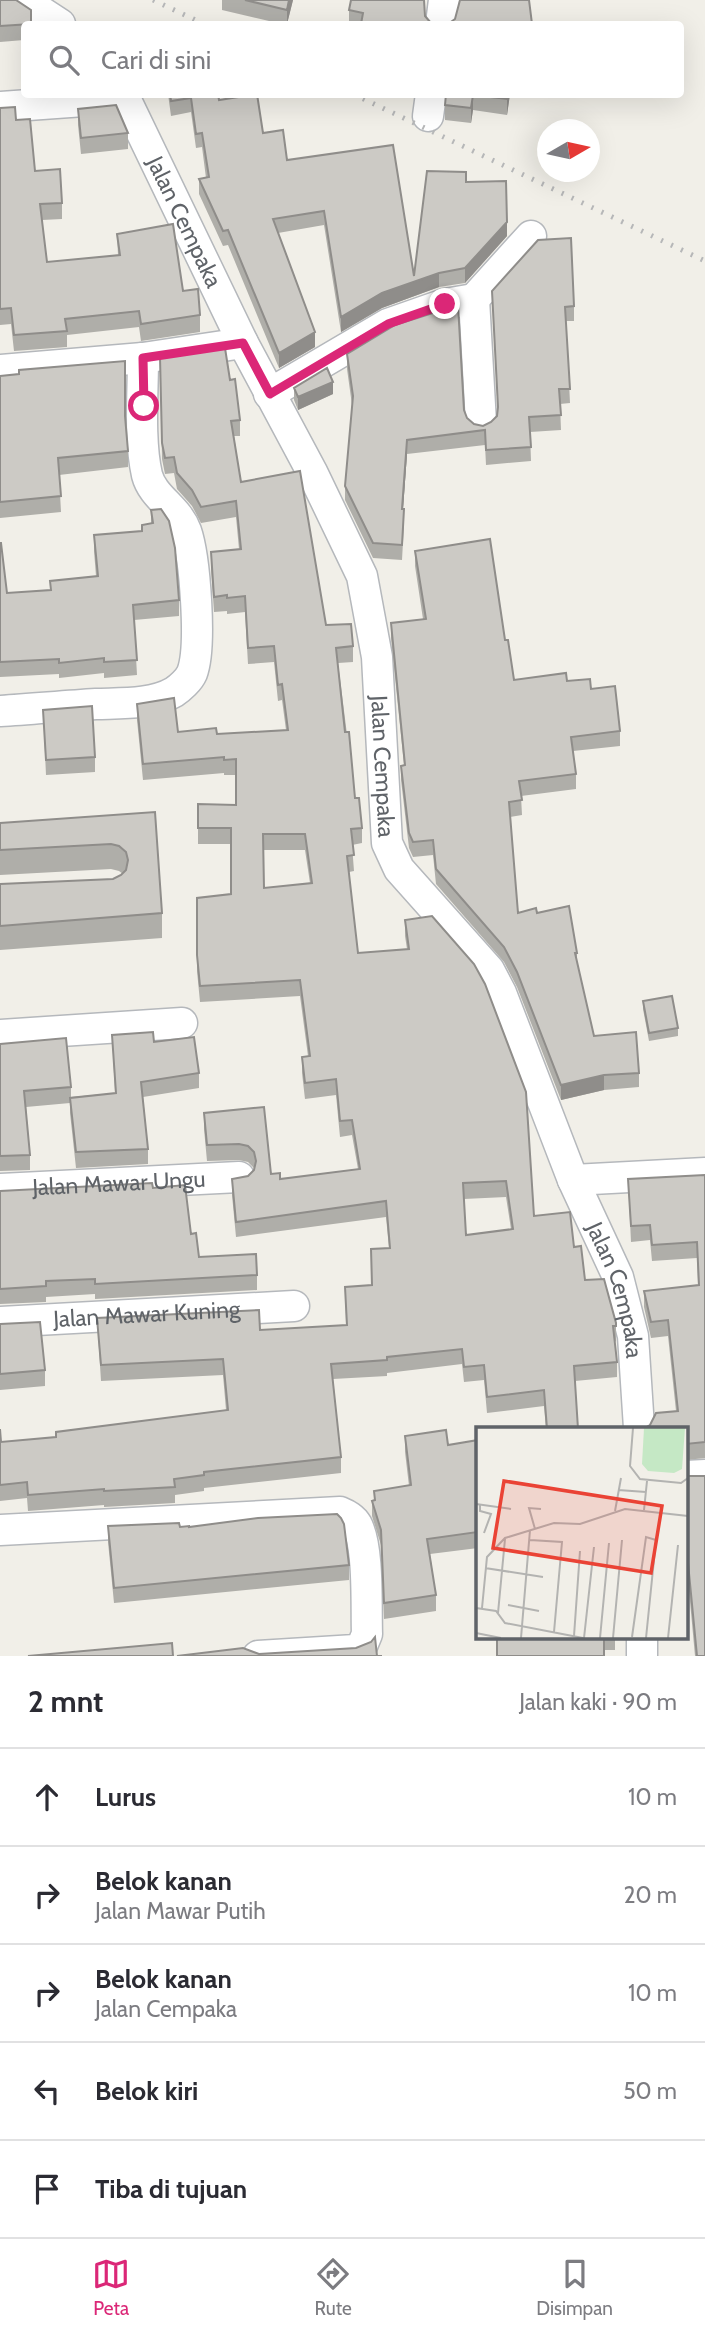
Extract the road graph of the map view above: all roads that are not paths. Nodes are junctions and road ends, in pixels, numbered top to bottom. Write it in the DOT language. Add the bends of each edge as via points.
graph roads {
  1 [pos="23,0"];
  2 [pos="444,0"];
  3 [pos="55,21"];
  4 [pos="441,21"];
  5 [pos="101,98"];
  6 [pos="125,98"];
  7 [pos="0,107"];
  8 [pos="531,236"];
  9 [pos="474,299"];
  10 [pos="243,343"];
  11 [pos="143,358"];
  12 [pos="0,370"];
  13 [pos="270,394"];
  14 [pos="481,423"];
  15 [pos="0,711"];
  16 [pos="182,1023"];
  17 [pos="0,1035"];
  18 [pos="705,1173"];
  19 [pos="239,1177"];
  20 [pos="573,1180"];
  21 [pos="0,1189"];
  22 [pos="294,1306"];
  23 [pos="0,1322"];
  24 [pos="639,1427"];
  25 [pos="0,1530"];
  26 [pos="642,1638"];
  27 [pos="258,1656"];
  28 [pos="642,1656"];
  1 -- 3 [label="street"];
  2 -- 4 [label="street"];
  5 -- 7 [label="street"];
  6 -- 10 [label="street, Jalan Cempaka"];
  8 -- 9 [label="street"];
  9 -- 13 [label="street" via="388,324"];
  9 -- 14 [label="street"];
  10 -- 11 [label="street"];
  10 -- 13 [label="street, Jalan Cempaka"];
  11 -- 12 [label="street"];
  11 -- 15 [label="street" via="147,474 151,486 186,529 190,546 197,617 191,677 173,692 148,701"];
  13 -- 20 [label="street, Jalan Cempaka" via="362,576 377,657 387,844 399,869 489,970"];
  16 -- 17 [label="street"];
  18 -- 20 [label="street"];
  19 -- 21 [label="street, Jalan Mawar Ungu"];
  20 -- 24 [label="street, Jalan Cempaka" via="618,1277 633,1336"];
  22 -- 23 [label="street, Jalan Mawar Kuning"];
  25 -- 27 [label="street" via="348,1515 357,1524 363,1543 365,1641 355,1650"];
  26 -- 28 [label="street"];
}
